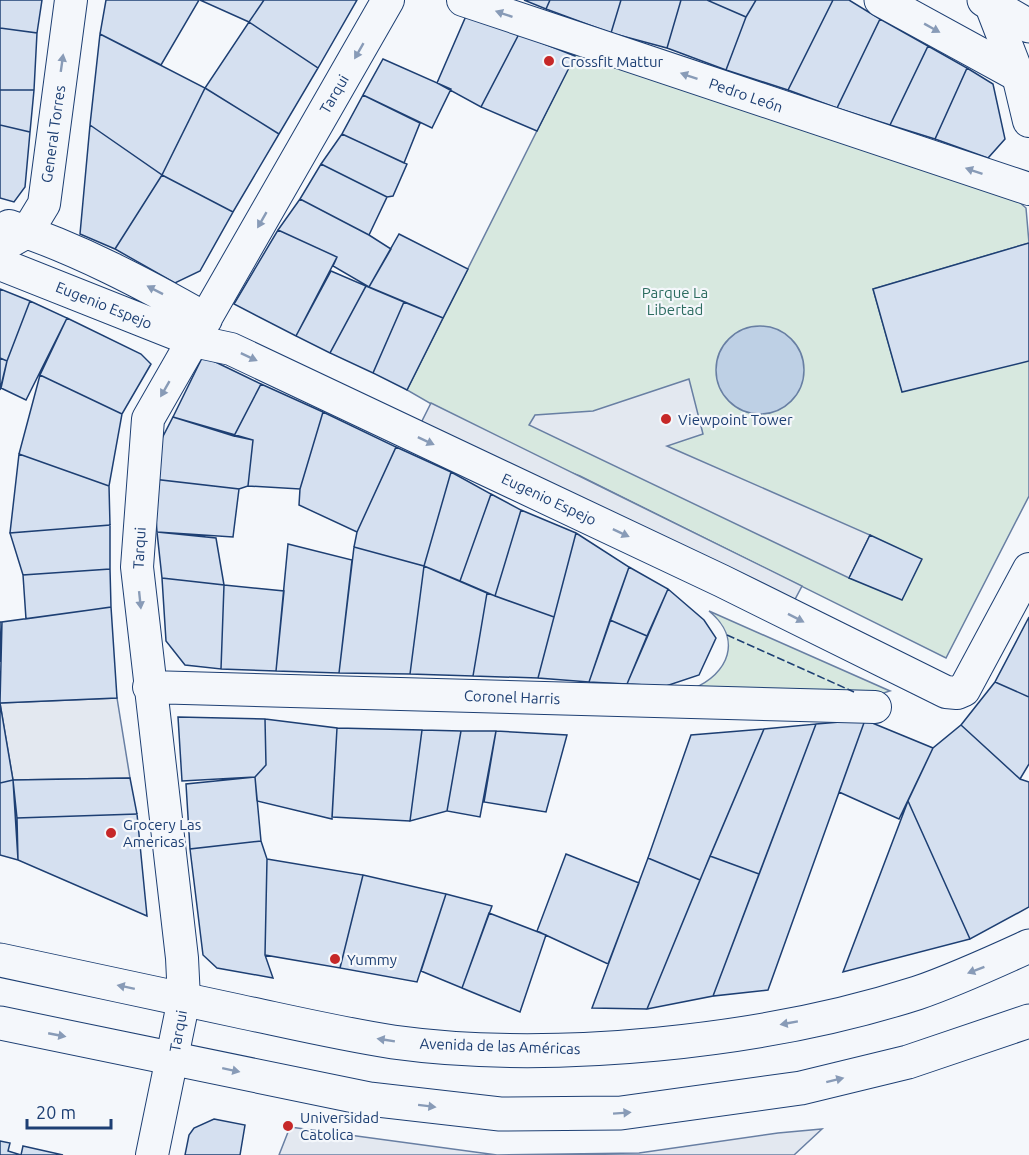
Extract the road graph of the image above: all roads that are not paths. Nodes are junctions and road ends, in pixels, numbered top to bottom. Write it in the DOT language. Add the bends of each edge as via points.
graph roads {
  1 [pos="71,0"];
  2 [pos="388,0"];
  3 [pos="463,0"];
  4 [pos="881,0"];
  5 [pos="988,1"];
  6 [pos="1029,26"];
  7 [pos="1024,78"];
  8 [pos="1029,121"];
  9 [pos="1029,189"];
  10 [pos="14,228"];
  11 [pos="0,247"];
  12 [pos="0,264"];
  13 [pos="200,330"];
  14 [pos="1029,569"];
  15 [pos="149,687"];
  16 [pos="875,707"];
  17 [pos="1029,946"];
  18 [pos="0,960"];
  19 [pos="184,999"];
  20 [pos="1029,1021"];
  21 [pos="0,1023"];
  22 [pos="174,1057"];
  23 [pos="153,1155"];
  10 -- 1 [label="street, General Torres, one-way" via="44,204"];
  2 -- 13 [label="street, Tarqui, one-way"];
  9 -- 3 [label="street, Pedro León, one-way"];
  4 -- 7 [label="main road, one-way"];
  5 -- 6 [label="main road"];
  5 -- 7 [label="street"];
  7 -- 8 [label="street"];
  10 -- 11 [label="street, General Torres"];
  13 -- 10 [label="street, Eugenio Espejo, one-way" via="159,292"];
  12 -- 13 [label="street, Eugenio Espejo"];
  13 -- 14 [label="street, Eugenio Espejo, one-way" via="231,349 722,581 945,693 964,690"];
  13 -- 15 [label="street, Tarqui, one-way" via="148,419 137,567"];
  15 -- 16 [label="street, Coronel Harris"];
  15 -- 19 [label="street, Tarqui"];
  17 -- 19 [label="main road, Avenida de las Américas, one-way" via="918,992 854,1011 727,1035 591,1048 536,1050 396,1042"];
  19 -- 18 [label="main road, Avenida de las Américas, one-way"];
  19 -- 22 [label="street, Tarqui"];
  22 -- 20 [label="main road, one-way" via="369,1099 500,1114 621,1113 801,1088 909,1062"];
  21 -- 22 [label="main road, one-way"];
  22 -- 23 [label="street, Tarqui"];
}
